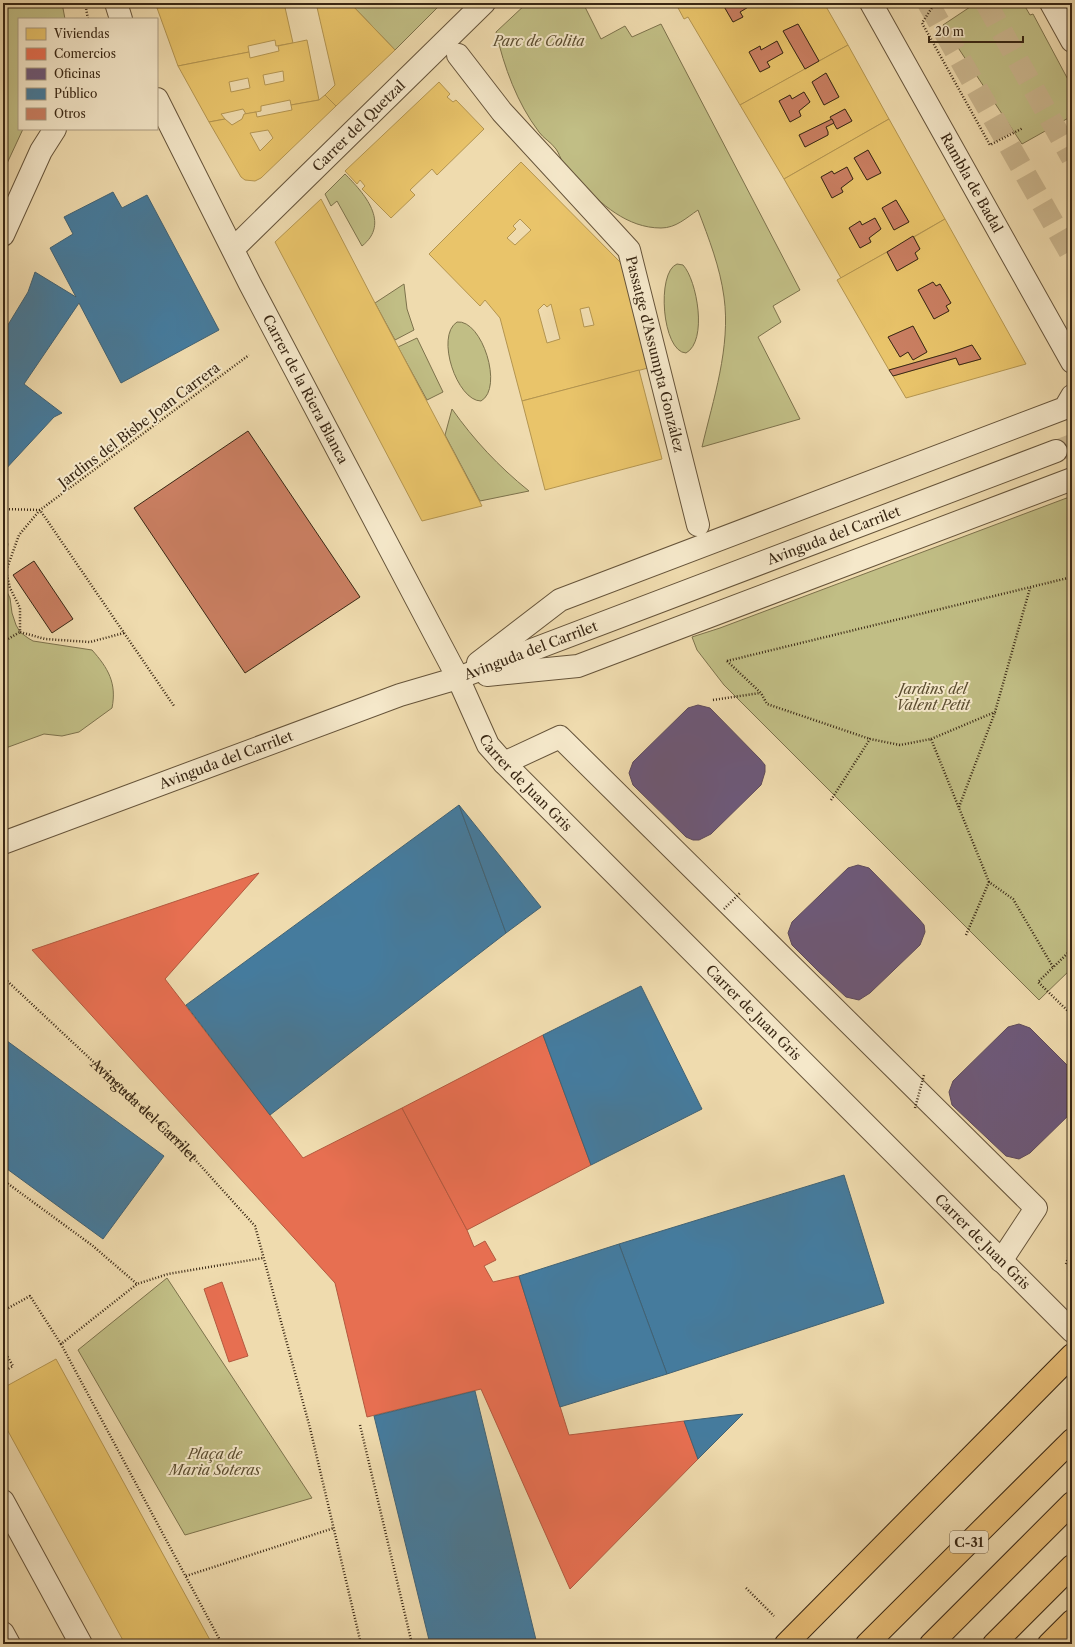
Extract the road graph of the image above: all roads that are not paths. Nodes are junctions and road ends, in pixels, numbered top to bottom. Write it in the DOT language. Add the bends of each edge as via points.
graph roads {
  1 [pos="116,3"];
  2 [pos="484,3"];
  3 [pos="871,3"];
  4 [pos="1051,3"];
  5 [pos="121,18"];
  6 [pos="1072,42"];
  7 [pos="458,55"];
  8 [pos="158,101"];
  9 [pos="54,130"];
  10 [pos="3,234"];
  11 [pos="233,249"];
  12 [pos="1071,359"];
  13 [pos="1072,384"];
  14 [pos="1072,396"];
  15 [pos="1056,451"];
  16 [pos="1072,479"];
  17 [pos="698,525"];
  18 [pos="458,678"];
  19 [pos="504,763"];
  20 [pos="3,843"];
  21 [pos="1001,1261"];
  22 [pos="1072,1331"];
  23 [pos="1072,1355"];
  24 [pos="1072,1440"];
  25 [pos="3,1501"];
  26 [pos="1072,1503"];
  27 [pos="1072,1566"];
  28 [pos="1072,1621"];
  29 [pos="3,1633"];
  30 [pos="9,1644"];
  31 [pos="81,1644"];
  32 [pos="786,1644"];
  33 [pos="867,1644"];
  34 [pos="931,1644"];
  35 [pos="994,1644"];
  36 [pos="1049,1644"];
  1 -- 5 [label="street"];
  2 -- 11 [label="street, Carrer del Quetzal"];
  3 -- 12 [label="street, Rambla de Badal"];
  4 -- 6 [label="street"];
  7 -- 17 [label="street, Passatge d'Assumpta González" via="502,112 629,250"];
  8 -- 11 [label="street, Carrer de la Riera Blanca"];
  9 -- 10 [label="street" via="41,151"];
  11 -- 18 [label="street, Carrer de la Riera Blanca"];
  12 -- 13 [label="street"];
  14 -- 18 [label="street" via="1065,408 560,600"];
  15 -- 18 [label="street, Avinguda del Carrilet"];
  16 -- 18 [label="street" via="578,666"];
  18 -- 19 [label="street, Carrer de Juan Gris" via="488,745"];
  18 -- 20 [label="street, Avinguda del Carrilet" via="400,695"];
  19 -- 21 [label="street, Carrer de Juan Gris"];
  19 -- 21 [label="street" via="560,737 1036,1208"];
  21 -- 22 [label="street, Carrer de Juan Gris"];
  23 -- 32 [label="main road"];
  24 -- 33 [label="main road, C-31"];
  25 -- 31 [label="street"];
  26 -- 34 [label="main road"];
  27 -- 35 [label="main road"];
  28 -- 36 [label="main road"];
  29 -- 30 [label="street"];
}
